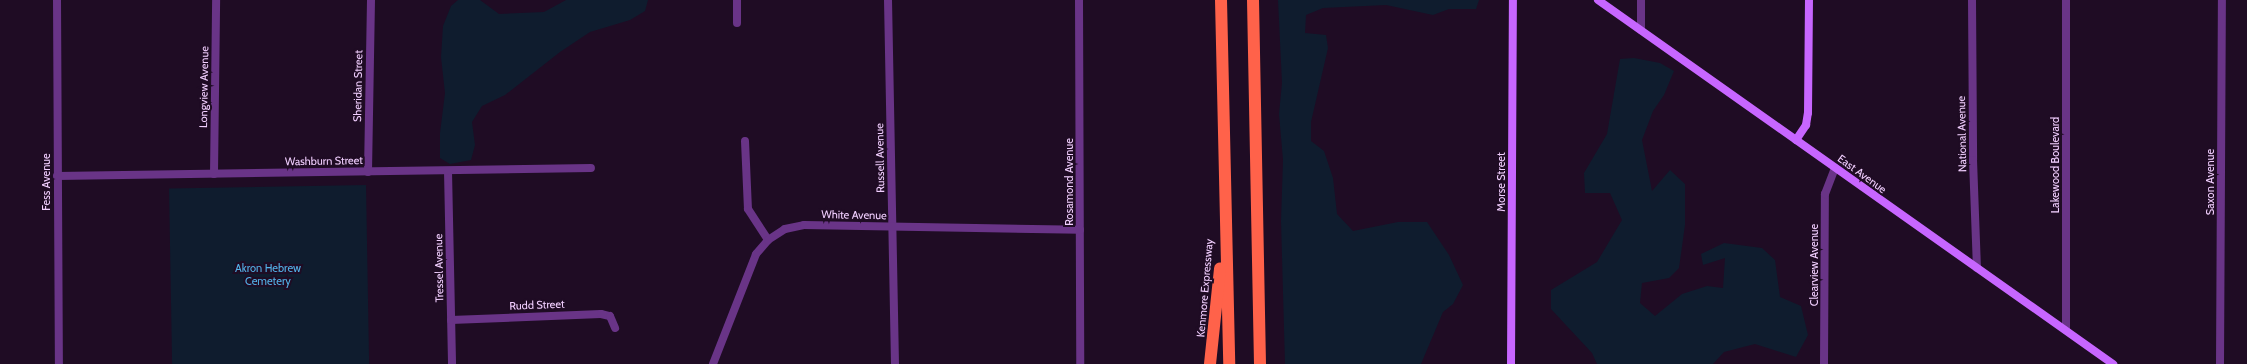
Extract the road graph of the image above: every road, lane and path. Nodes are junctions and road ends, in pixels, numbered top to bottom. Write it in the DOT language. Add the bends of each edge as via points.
graph roads {
  1 [pos="57,0"];
  2 [pos="216,0"];
  3 [pos="371,0"];
  4 [pos="737,0"];
  5 [pos="888,0"];
  6 [pos="1079,0"];
  7 [pos="1221,0"];
  8 [pos="1253,0"];
  9 [pos="1512,0"];
  10 [pos="1598,0"];
  11 [pos="1641,0"];
  12 [pos="1809,0"];
  13 [pos="1972,0"];
  14 [pos="2066,0"];
  15 [pos="2222,0"];
  16 [pos="737,22"];
  17 [pos="1641,30"];
  18 [pos="1796,140"];
  19 [pos="744,141"];
  20 [pos="591,168"];
  21 [pos="1835,168"];
  22 [pos="448,171"];
  23 [pos="368,172"];
  24 [pos="214,174"];
  25 [pos="57,176"];
  26 [pos="1225,214"];
  27 [pos="893,226"];
  28 [pos="1080,230"];
  29 [pos="768,240"];
  30 [pos="1977,268"];
  31 [pos="451,320"];
  32 [pos="615,328"];
  33 [pos="2066,330"];
  34 [pos="59,364"];
  35 [pos="452,364"];
  36 [pos="713,364"];
  37 [pos="894,364"];
  38 [pos="1080,364"];
  39 [pos="1210,364"];
  40 [pos="1230,364"];
  41 [pos="1260,364"];
  42 [pos="1511,364"];
  43 [pos="1824,364"];
  44 [pos="2113,364"];
  45 [pos="2220,364"];
  1 -- 25 [label="street, Fess Avenue"];
  2 -- 24 [label="street, Longview Avenue"];
  3 -- 23 [label="street, Sheridan Street"];
  4 -- 16 [label="street"];
  5 -- 27 [label="street, Russell Avenue"];
  6 -- 28 [label="street, Rosamond Avenue"];
  7 -- 26 [label="highway"];
  8 -- 41 [label="highway"];
  9 -- 42 [label="main road, Morse Street"];
  10 -- 17 [label="main road, East Avenue"];
  11 -- 17 [label="street"];
  12 -- 18 [label="main road" via="1808,112 1806,125"];
  13 -- 30 [label="street, National Avenue" via="1972,160"];
  14 -- 33 [label="street, Lakewood Boulevard"];
  15 -- 45 [label="street, Saxon Avenue"];
  17 -- 18 [label="main road, East Avenue"];
  18 -- 21 [label="main road, East Avenue"];
  19 -- 29 [label="street" via="748,209"];
  20 -- 22 [label="street, Washburn Street"];
  21 -- 30 [label="main road, East Avenue"];
  21 -- 43 [label="street, Clearview Avenue" via="1826,194"];
  22 -- 23 [label="street, Washburn Street"];
  22 -- 31 [label="street, Tressel Avenue"];
  23 -- 24 [label="street, Washburn Street"];
  24 -- 25 [label="street, Washburn Street"];
  25 -- 34 [label="street, Fess Avenue"];
  26 -- 39 [label="highway, Kenmore Expressway"];
  26 -- 40 [label="highway"];
  27 -- 28 [label="street, White Avenue"];
  27 -- 29 [label="street, White Avenue" via="804,225 785,229"];
  27 -- 37 [label="street, Russell Avenue"];
  28 -- 38 [label="street, Rosamond Avenue"];
  29 -- 36 [label="street, White Avenue" via="756,254"];
  30 -- 33 [label="main road, East Avenue"];
  31 -- 32 [label="street, Rudd Street" via="601,314 610,316"];
  31 -- 35 [label="street, Tressel Avenue"];
  33 -- 44 [label="main road, East Avenue"];
}
